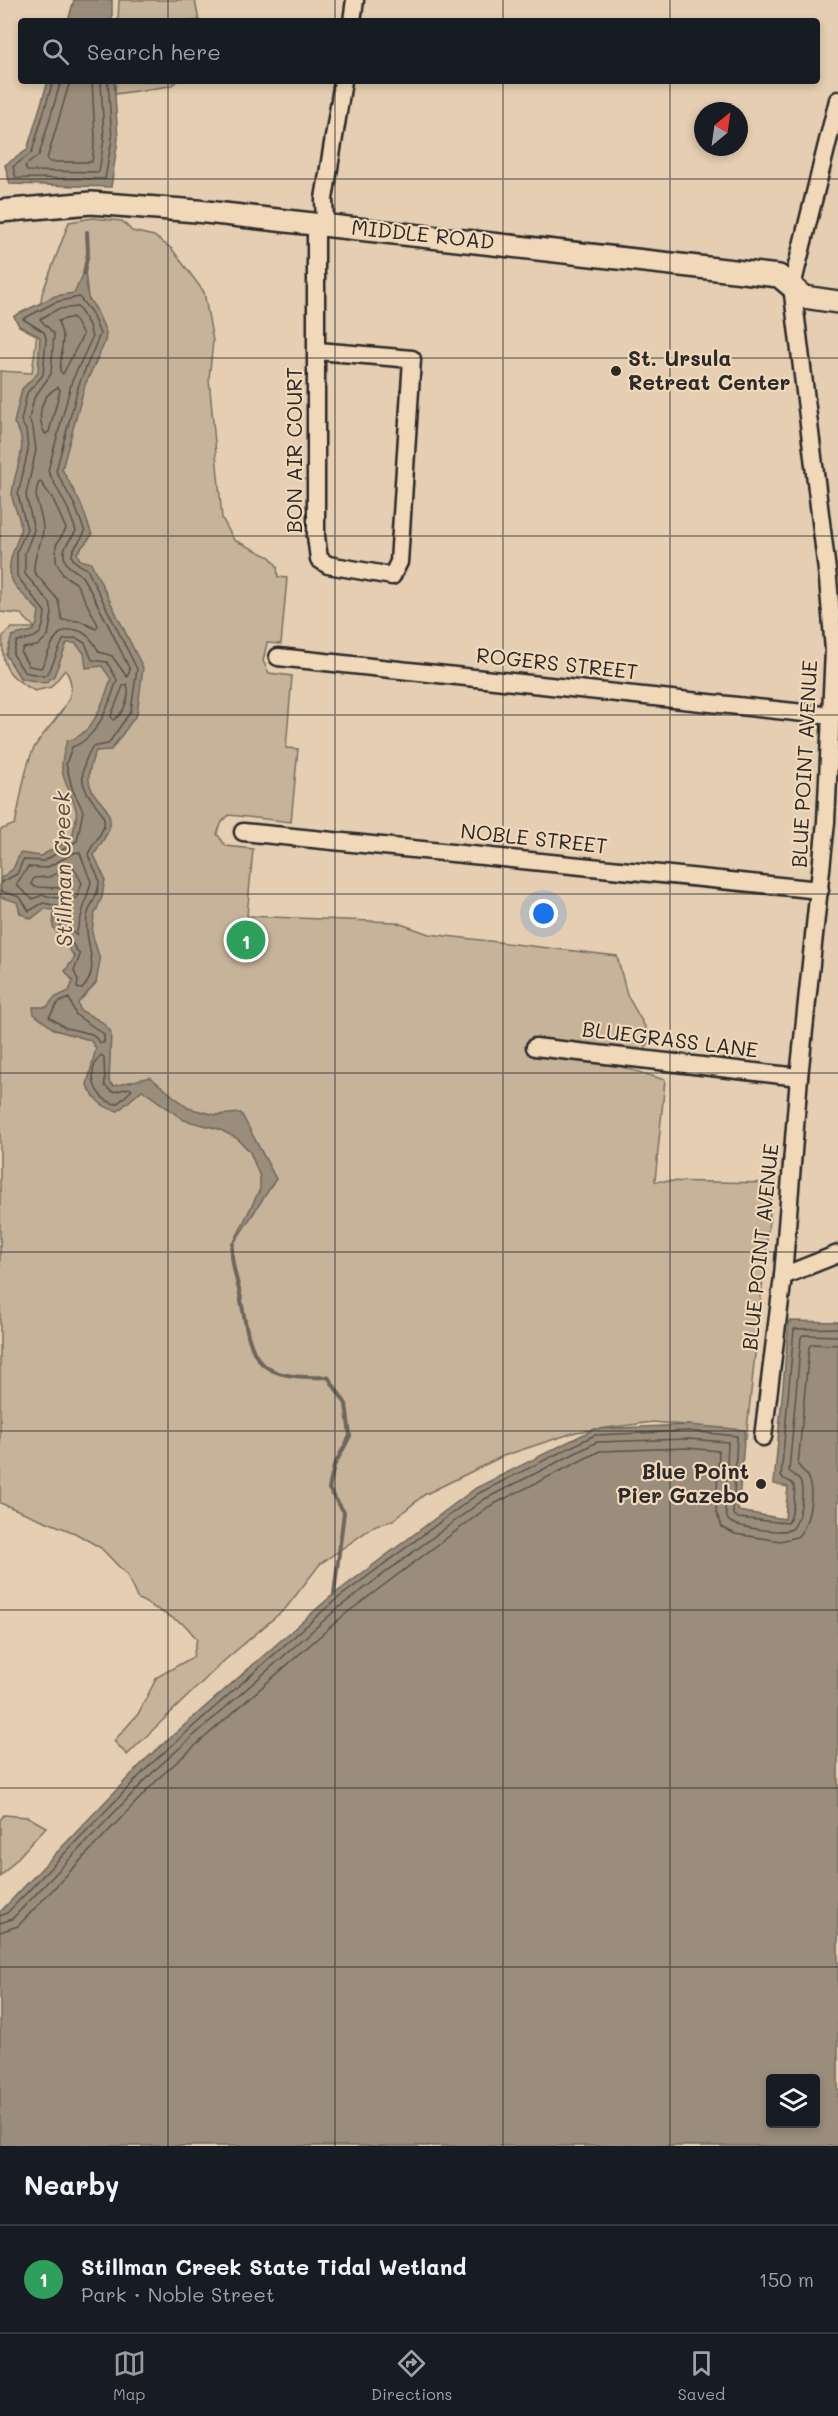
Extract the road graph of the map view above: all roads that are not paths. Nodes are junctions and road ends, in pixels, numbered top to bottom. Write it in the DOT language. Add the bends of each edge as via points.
graph roads {
  1 [pos="356,0"];
  2 [pos="353,18"];
  3 [pos="343,84"];
  4 [pos="838,100"];
  5 [pos="0,211"];
  6 [pos="321,224"];
  7 [pos="792,286"];
  8 [pos="838,302"];
  9 [pos="318,351"];
  10 [pos="278,657"];
  11 [pos="832,716"];
  12 [pos="243,832"];
  13 [pos="820,890"];
  14 [pos="535,1047"];
  15 [pos="799,1077"];
  16 [pos="838,1254"];
  17 [pos="783,1276"];
  18 [pos="763,1437"];
  1 -- 2 [label="street"];
  3 -- 6 [label="street"];
  4 -- 7 [label="street, BLUE POINT AVENUE"];
  5 -- 6 [label="main road, MIDDLE ROAD" via="92,204"];
  6 -- 7 [label="main road, MIDDLE ROAD" via="779,276"];
  6 -- 9 [label="street"];
  7 -- 8 [label="main road, MIDDLE ROAD" via="804,297"];
  7 -- 11 [label="street, BLUE POINT AVENUE" via="828,579 834,650"];
  9 -- 9 [label="street, BON AIR COURT" via="319,559 328,565 392,576 399,562 412,359"];
  10 -- 11 [label="street, ROGERS STREET"];
  11 -- 13 [label="street, BLUE POINT AVENUE"];
  12 -- 13 [label="street, NOBLE STREET"];
  13 -- 15 [label="street, BLUE POINT AVENUE"];
  14 -- 15 [label="street, BLUEGRASS LANE"];
  15 -- 17 [label="street, BLUE POINT AVENUE"];
  16 -- 17 [label="street"];
  17 -- 18 [label="street, BLUE POINT AVENUE"];
}
